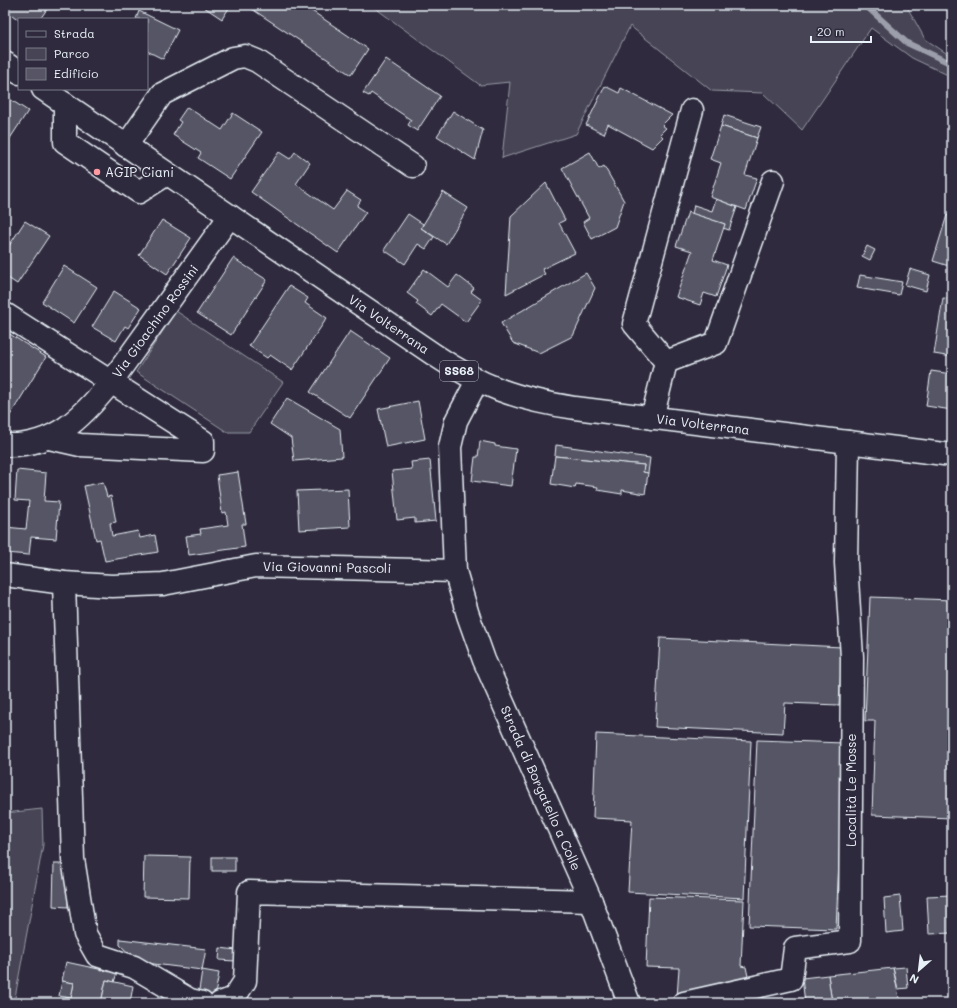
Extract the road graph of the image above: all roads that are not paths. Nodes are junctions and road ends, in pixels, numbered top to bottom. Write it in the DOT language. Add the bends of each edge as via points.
graph roads {
  1 [pos="5,63"];
  2 [pos="18,71"];
  3 [pos="44,90"];
  4 [pos="65,104"];
  5 [pos="692,110"];
  6 [pos="126,146"];
  7 [pos="413,166"];
  8 [pos="167,174"];
  9 [pos="773,181"];
  10 [pos="230,216"];
  11 [pos="5,314"];
  12 [pos="666,362"];
  13 [pos="477,381"];
  14 [pos="111,382"];
  15 [pos="652,418"];
  16 [pos="49,438"];
  17 [pos="848,442"];
  18 [pos="9,445"];
  19 [pos="952,455"];
  20 [pos="455,571"];
  21 [pos="5,575"];
  22 [pos="64,582"];
  23 [pos="591,901"];
  24 [pos="202,1003"];
  25 [pos="220,1003"];
  26 [pos="629,1003"];
  27 [pos="684,1003"];
  1 -- 2 [label="street"];
  3 -- 4 [label="street, Via Volterrana / SS68"];
  4 -- 6 [label="street, Via Volterrana / SS68"];
  4 -- 8 [label="street" via="65,142 139,192"];
  5 -- 12 [label="street" via="634,324"];
  6 -- 7 [label="street" via="162,94 233,58 245,56 257,61"];
  6 -- 8 [label="street, Via Volterrana / SS68"];
  8 -- 10 [label="street, Via Volterrana / SS68"];
  9 -- 12 [label="street" via="716,343"];
  10 -- 13 [label="street, Via Volterrana / SS68"];
  10 -- 14 [label="street, Via Gioachino Rossini"];
  11 -- 14 [label="street, Via Gioachino Rossini"];
  12 -- 15 [label="street"];
  13 -- 15 [label="street, Via Volterrana / SS68" via="511,395 538,402"];
  13 -- 20 [label="street" via="456,421 450,447"];
  14 -- 16 [label="street" via="78,418"];
  14 -- 16 [label="street" via="203,441 203,451 86,445"];
  15 -- 17 [label="street, Via Volterrana / SS68"];
  16 -- 18 [label="street" via="36,443"];
  17 -- 19 [label="street, Via Volterrana / SS68"];
  17 -- 27 [label="street, Località Le Mosse" via="846,563 852,657 850,941 795,948 791,979"];
  20 -- 22 [label="street, Via Giovanni Pascoli" via="268,565 235,568 163,584 112,586"];
  20 -- 23 [label="street, Strada di Borgatello a Colle" via="484,660"];
  21 -- 22 [label="street, Via Giovanni Pascoli"];
  22 -- 24 [label="street" via="73,859 85,934 97,955 134,967 190,1000"];
  23 -- 25 [label="street" via="249,892 245,982 234,998"];
  23 -- 26 [label="street, Strada di Borgatello a Colle"];
}
